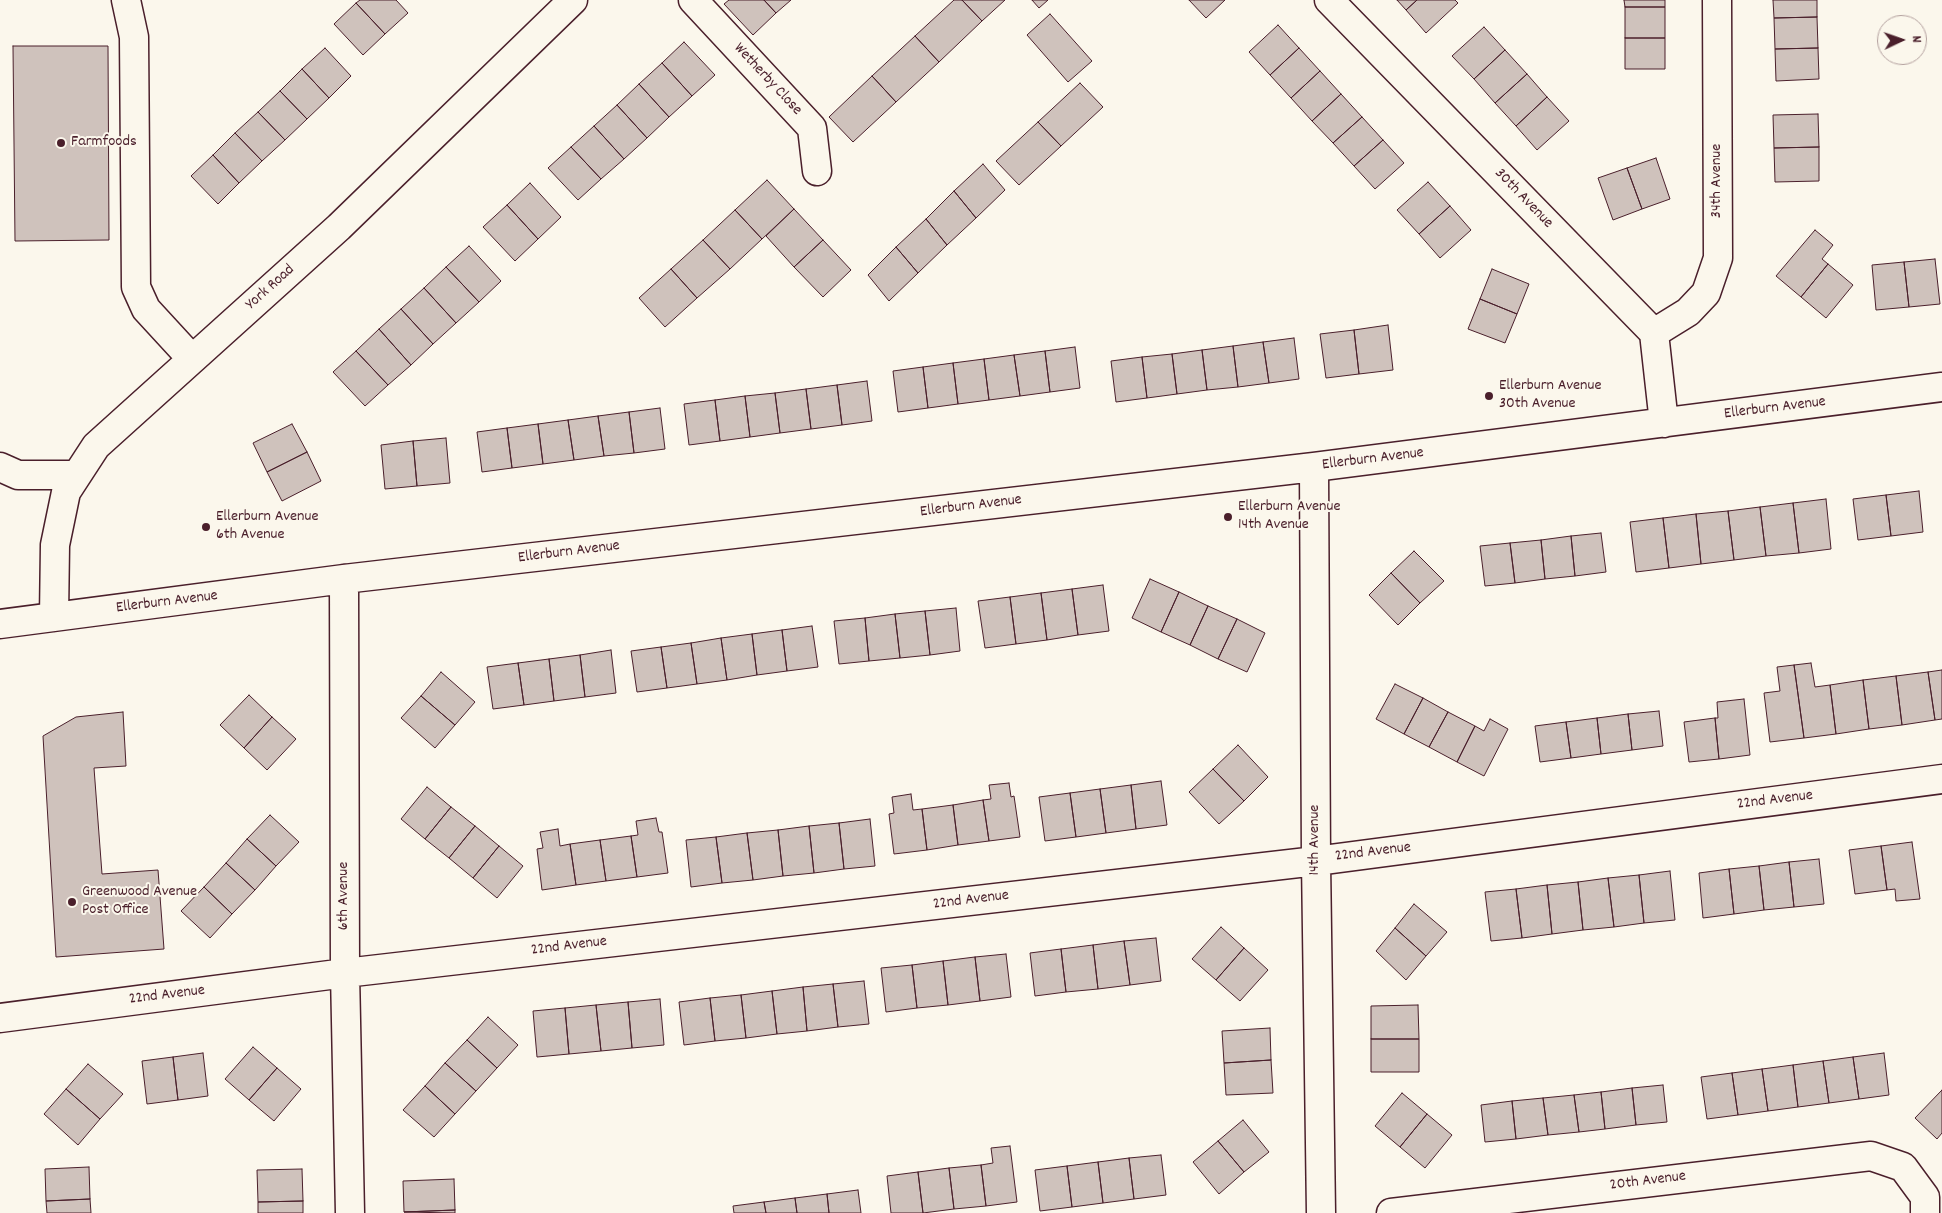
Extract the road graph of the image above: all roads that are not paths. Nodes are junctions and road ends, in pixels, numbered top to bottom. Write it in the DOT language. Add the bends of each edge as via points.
graph roads {
  1 [pos="126,0"];
  2 [pos="573,0"];
  3 [pos="693,0"];
  4 [pos="1329,0"];
  5 [pos="1718,0"];
  6 [pos="817,170"];
  7 [pos="1654,333"];
  8 [pos="192,359"];
  9 [pos="1942,387"];
  10 [pos="1664,423"];
  11 [pos="0,467"];
  12 [pos="1314,467"];
  13 [pos="77,475"];
  14 [pos="344,579"];
  15 [pos="54,617"];
  16 [pos="0,624"];
  17 [pos="1942,779"];
  18 [pos="1316,861"];
  19 [pos="345,973"];
  20 [pos="0,1018"];
  21 [pos="350,1213"];
  22 [pos="1321,1213"];
  23 [pos="1391,1213"];
  24 [pos="1925,1213"];
  1 -- 8 [label="street" via="134,37 136,287 146,309"];
  2 -- 8 [label="street, York Road" via="339,227"];
  3 -- 6 [label="street, Wetherby Close" via="812,128"];
  4 -- 7 [label="street, 30th Avenue"];
  5 -- 7 [label="street, 34th Avenue" via="1718,258 1706,293 1688,312"];
  7 -- 10 [label="street"];
  8 -- 13 [label="street, York Road" via="96,446"];
  9 -- 10 [label="street, Ellerburn Avenue"];
  10 -- 12 [label="street, Ellerburn Avenue"];
  11 -- 13 [label="street" via="18,476"];
  12 -- 14 [label="street, Ellerburn Avenue"];
  12 -- 18 [label="street, 14th Avenue"];
  13 -- 15 [label="street, York Road" via="66,492 55,545"];
  14 -- 15 [label="street, Ellerburn Avenue"];
  14 -- 19 [label="street, 6th Avenue"];
  15 -- 16 [label="street, Ellerburn Avenue"];
  17 -- 18 [label="street, 22nd Avenue"];
  18 -- 19 [label="street, 22nd Avenue"];
  18 -- 22 [label="street, 14th Avenue"];
  19 -- 20 [label="street, 22nd Avenue"];
  19 -- 21 [label="street, 6th Avenue"];
  23 -- 24 [label="street, 20th Avenue" via="1870,1156 1904,1167 1925,1197"];
}
